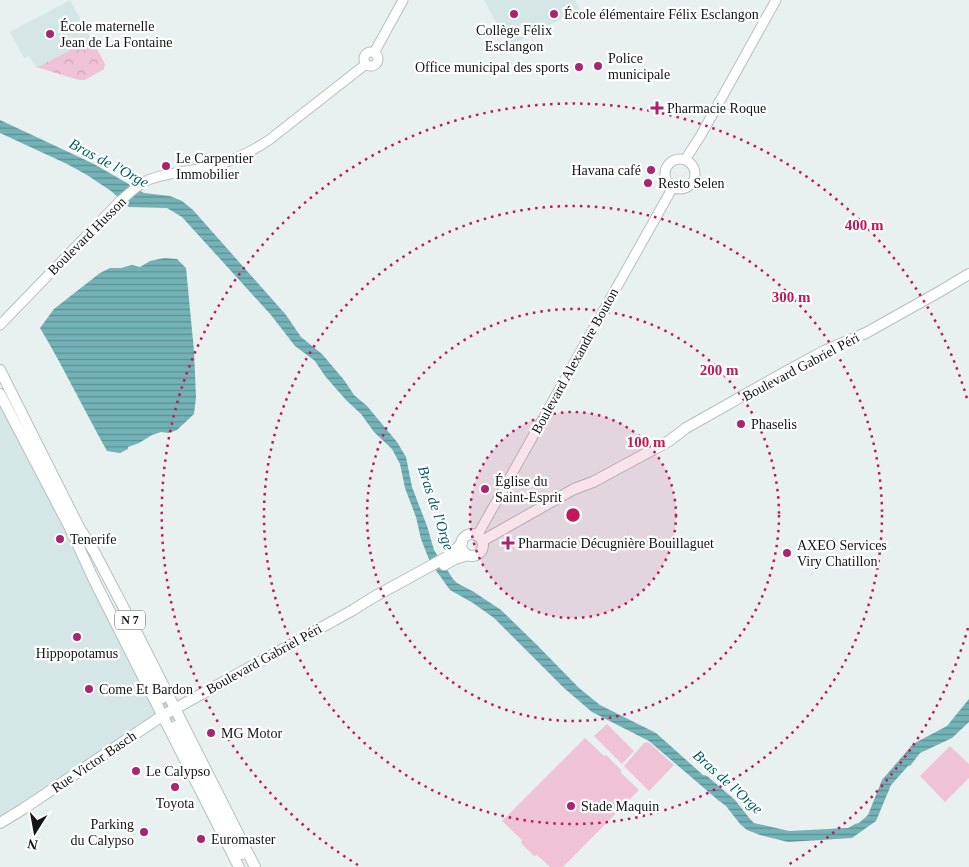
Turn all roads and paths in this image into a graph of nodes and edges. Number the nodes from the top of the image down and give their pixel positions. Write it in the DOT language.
graph roads {
  1 [pos="403,0"];
  2 [pos="776,0"];
  3 [pos="685,160"];
  4 [pos="673,187"];
  5 [pos="969,274"];
  6 [pos="0,325"];
  7 [pos="0,370"];
  8 [pos="0,394"];
  9 [pos="70,528"];
  10 [pos="82,532"];
  11 [pos="480,538"];
  12 [pos="462,543"];
  13 [pos="468,555"];
  14 [pos="443,562"];
  15 [pos="103,582"];
  16 [pos="162,698"];
  17 [pos="176,708"];
  18 [pos="162,716"];
  19 [pos="176,726"];
  20 [pos="0,823"];
  21 [pos="230,832"];
  22 [pos="239,867"];
  23 [pos="244,867"];
  24 [pos="250,867"];
  25 [pos="255,867"];
  1 -- 6 [label="street, Boulevard Husson"];
  2 -- 3 [label="street"];
  3 -- 4 [label="street"];
  3 -- 4 [label="street"];
  4 -- 11 [label="street, Boulevard Alexandre Bouton"];
  5 -- 11 [label="main road, Boulevard Gabriel Péri"];
  7 -- 10 [label="main road, N 7"];
  8 -- 9 [label="main road, N 7"];
  9 -- 15 [label="main road, N 7"];
  9 -- 18 [label="main road, N 7"];
  10 -- 15 [label="main road, N 7"];
  10 -- 17 [label="main road, N 7"];
  11 -- 12 [label="main road"];
  11 -- 13 [label="main road"];
  12 -- 13 [label="main road"];
  12 -- 14 [label="main road, Boulevard Gabriel Péri"];
  13 -- 14 [label="main road, Boulevard Gabriel Péri"];
  14 -- 17 [label="main road, Boulevard Gabriel Péri"];
  15 -- 16 [label="main road, N 7"];
  17 -- 18 [label="main road, Boulevard Gabriel Péri"];
  17 -- 25 [label="main road, N 7"];
  18 -- 20 [label="main road, Rue Victor Basch"];
  18 -- 22 [label="main road, N 7"];
  19 -- 21 [label="main road"];
  21 -- 23 [label="main road"];
  21 -- 24 [label="main road"];
}
